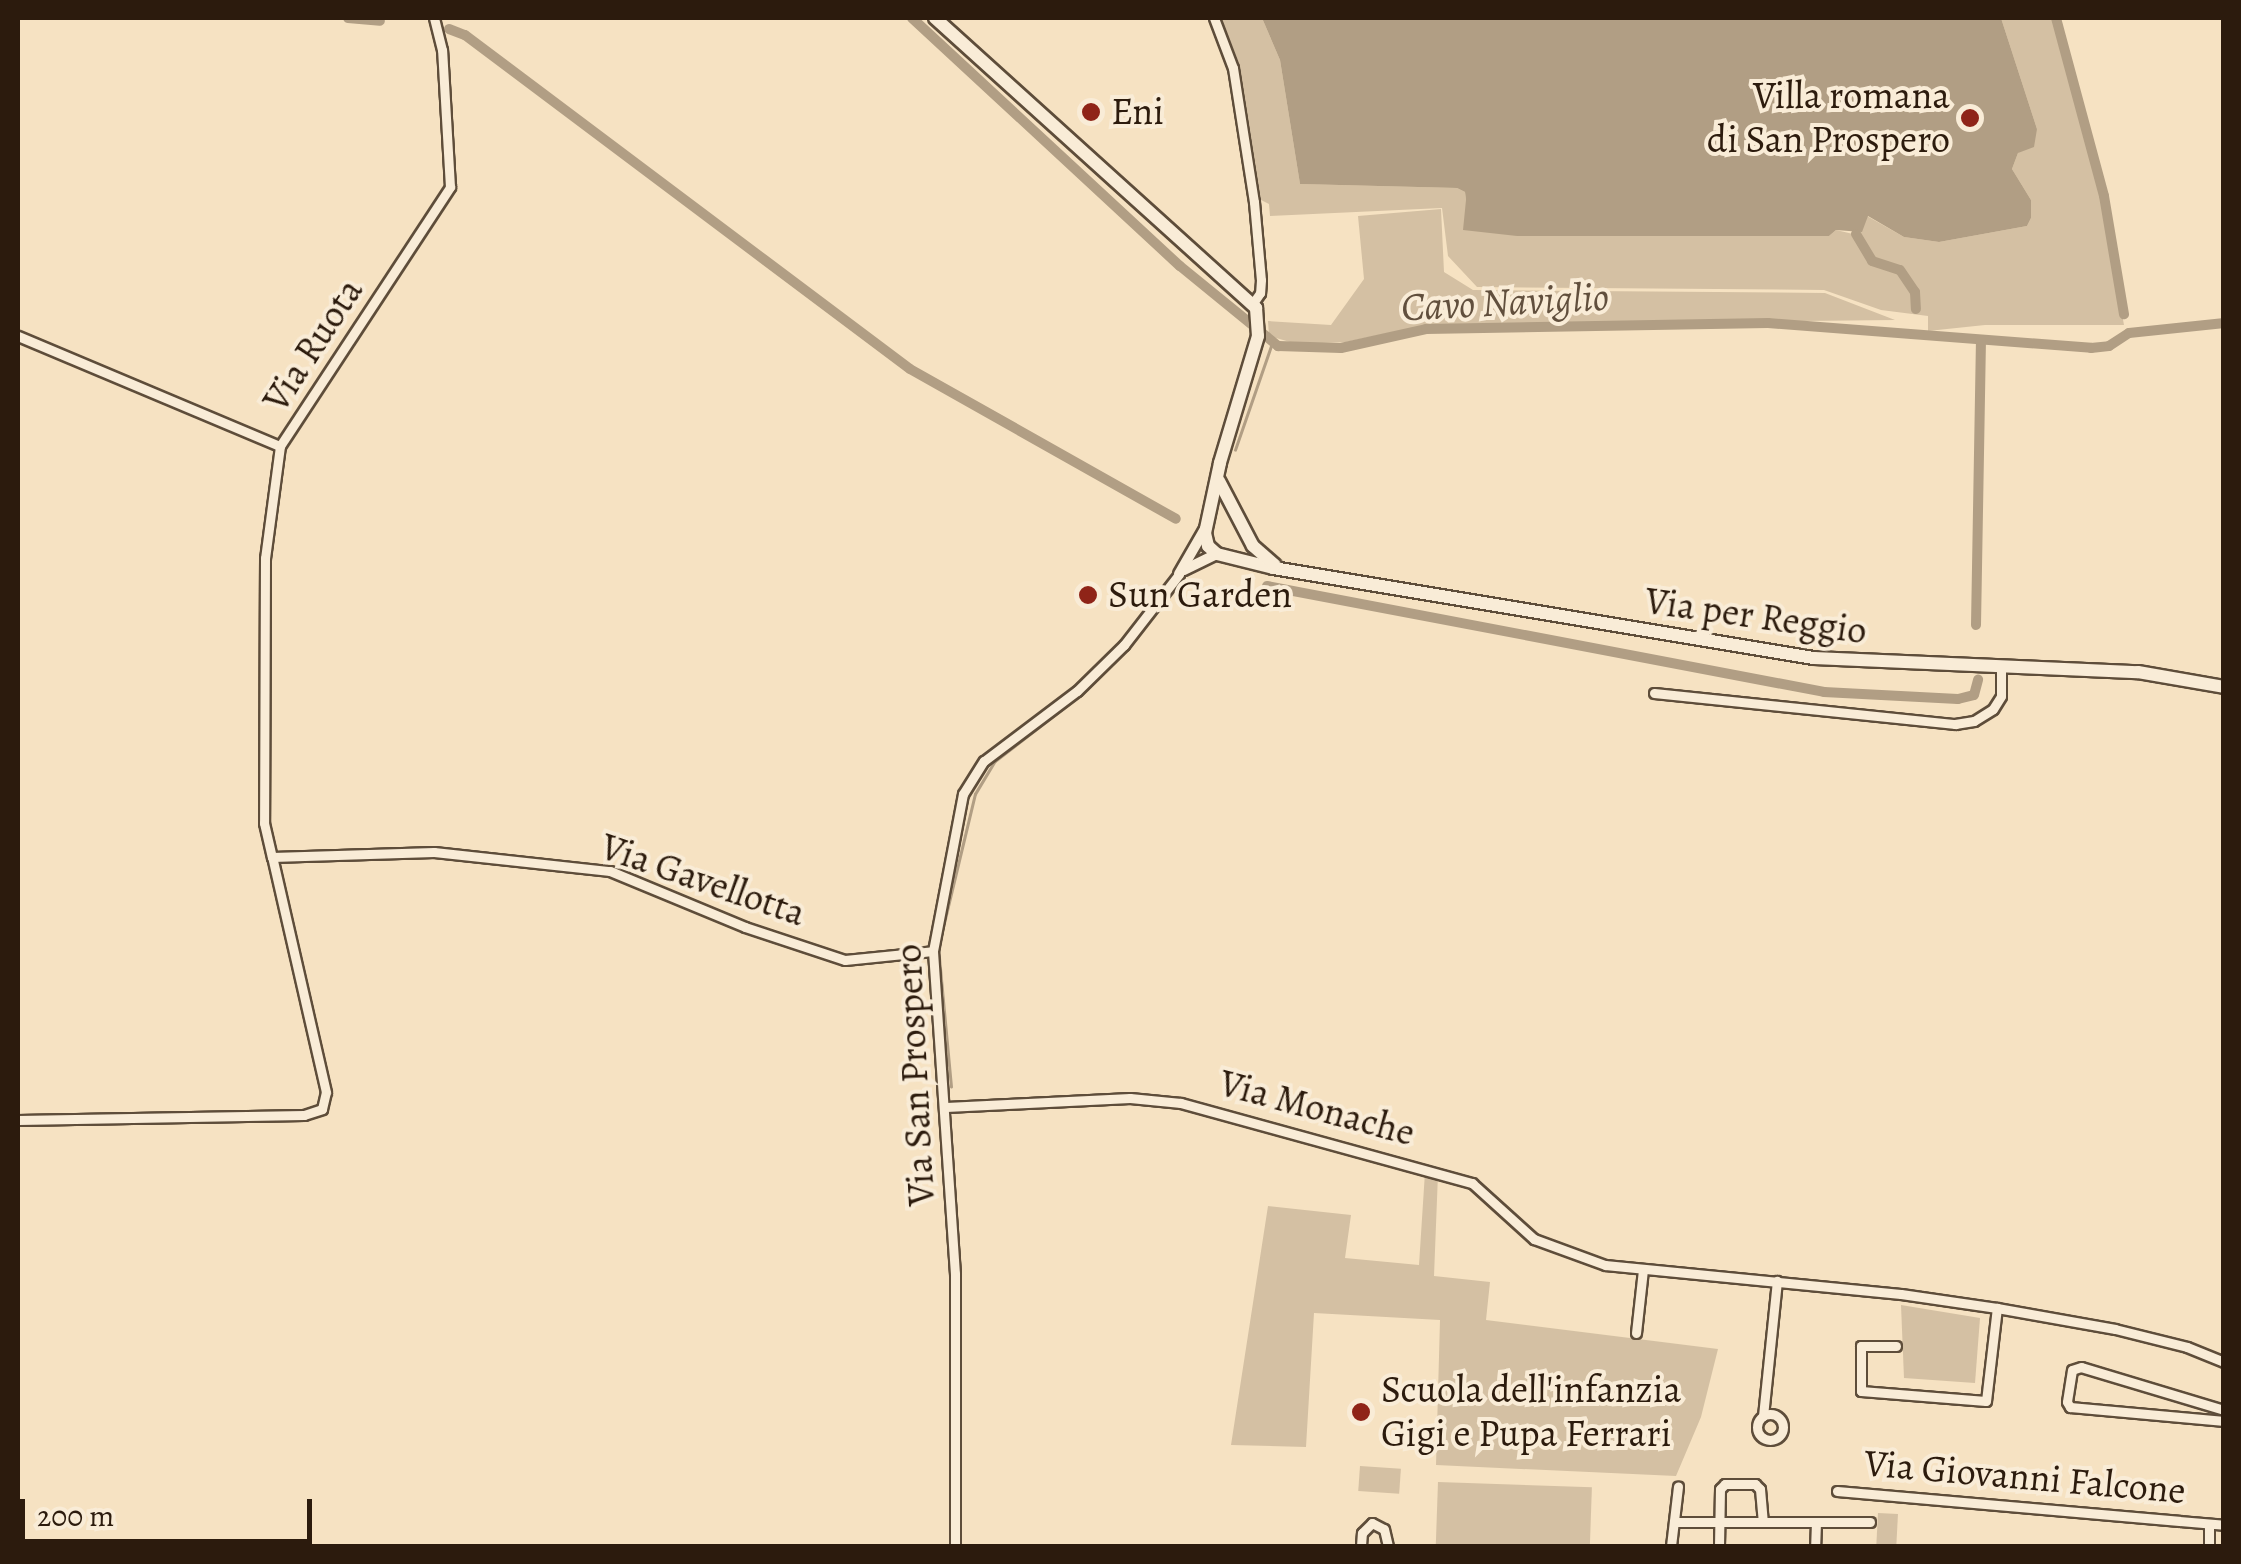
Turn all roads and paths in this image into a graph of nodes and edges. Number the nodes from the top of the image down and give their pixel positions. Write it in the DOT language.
graph roads {
  1 [pos="434,18"];
  2 [pos="935,18"];
  3 [pos="1214,18"];
  4 [pos="1253,303"];
  5 [pos="18,336"];
  6 [pos="280,446"];
  7 [pos="1218,479"];
  8 [pos="1237,516"];
  9 [pos="1208,524"];
  10 [pos="1248,536"];
  11 [pos="1222,555"];
  12 [pos="1284,570"];
  13 [pos="1179,574"];
  14 [pos="2002,668"];
  15 [pos="2224,687"];
  16 [pos="1654,693"];
  17 [pos="272,857"];
  18 [pos="933,951"];
  19 [pos="946,1107"];
  20 [pos="18,1120"];
  21 [pos="1644,1270"];
  22 [pos="1777,1282"];
  23 [pos="1996,1308"];
  24 [pos="1636,1332"];
  25 [pos="1896,1346"];
  26 [pos="2224,1362"];
  27 [pos="2224,1410"];
  28 [pos="1763,1416"];
  29 [pos="2224,1421"];
  30 [pos="1678,1486"];
  31 [pos="1837,1491"];
  32 [pos="1674,1522"];
  33 [pos="1719,1522"];
  34 [pos="1763,1522"];
  35 [pos="1816,1522"];
  36 [pos="1870,1522"];
  37 [pos="2209,1524"];
  38 [pos="2224,1524"];
  39 [pos="956,1546"];
  40 [pos="1361,1546"];
  41 [pos="1388,1546"];
  42 [pos="1671,1546"];
  43 [pos="1719,1546"];
  44 [pos="1815,1546"];
  45 [pos="2209,1546"];
  1 -- 6 [label="street, Via Ruota"];
  2 -- 4 [label="main road"];
  3 -- 4 [label="street"];
  4 -- 7 [label="main road"];
  5 -- 6 [label="street, Via Ruota"];
  6 -- 17 [label="street"];
  7 -- 8 [label="main road"];
  7 -- 9 [label="main road"];
  8 -- 9 [label="main road"];
  8 -- 10 [label="main road"];
  9 -- 11 [label="main road"];
  9 -- 13 [label="street, Via San Prospero"];
  10 -- 11 [label="main road"];
  10 -- 12 [label="main road"];
  11 -- 12 [label="main road, Via per Reggio"];
  11 -- 13 [label="street, Via San Prospero"];
  12 -- 14 [label="main road, Via per Reggio"];
  13 -- 18 [label="street, Via San Prospero"];
  14 -- 15 [label="main road, Via per Reggio"];
  14 -- 16 [label="street"];
  17 -- 18 [label="street, Via Gavellotta"];
  17 -- 20 [label="street"];
  18 -- 19 [label="street, Via San Prospero"];
  19 -- 21 [label="street, Via Monache"];
  19 -- 39 [label="street, Via San Prospero"];
  21 -- 22 [label="street, Via Monache"];
  21 -- 24 [label="street"];
  22 -- 23 [label="street, Via Monache"];
  22 -- 28 [label="street"];
  23 -- 25 [label="street"];
  23 -- 26 [label="street, Via Monache"];
  27 -- 29 [label="street"];
  30 -- 32 [label="street"];
  31 -- 37 [label="street, Via Giovanni Falcone"];
  32 -- 33 [label="street"];
  32 -- 42 [label="street"];
  33 -- 34 [label="street"];
  33 -- 34 [label="street"];
  33 -- 43 [label="street"];
  34 -- 35 [label="street"];
  35 -- 36 [label="street"];
  35 -- 44 [label="street"];
  37 -- 38 [label="street, Via Giovanni Falcone"];
  37 -- 45 [label="street, Via Giovanni Falcone"];
  40 -- 41 [label="street"];
}
